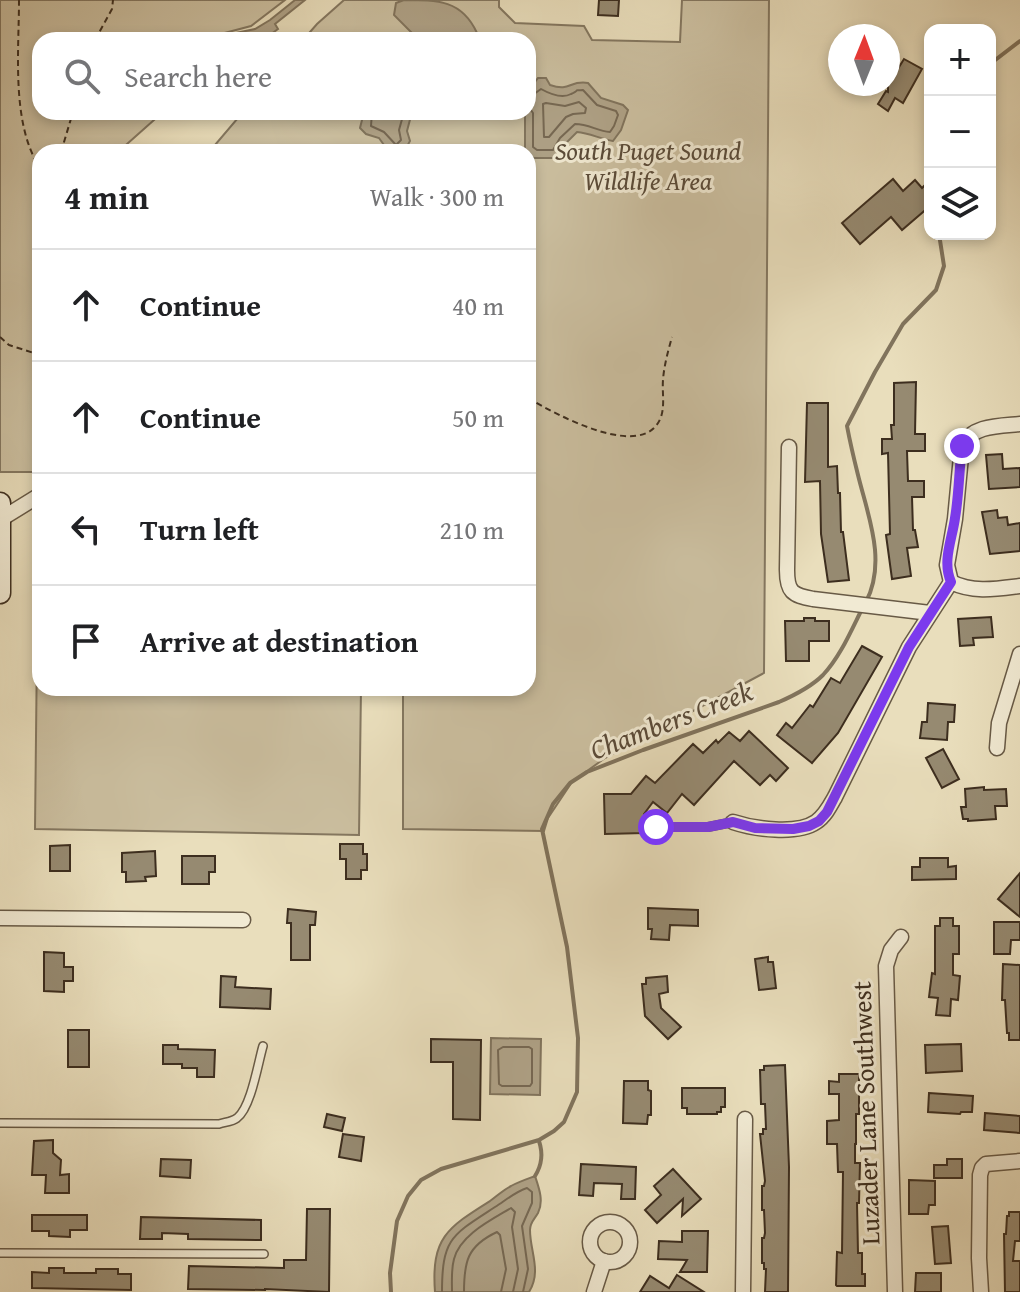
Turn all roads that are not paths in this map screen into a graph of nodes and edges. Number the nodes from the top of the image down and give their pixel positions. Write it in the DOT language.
graph roads {
  1 [pos="1020,424"];
  2 [pos="789,447"];
  3 [pos="32,498"];
  4 [pos="1,511"];
  5 [pos="951,582"];
  6 [pos="1020,586"];
  7 [pos="0,593"];
  8 [pos="930,613"];
  9 [pos="1020,654"];
  10 [pos="997,748"];
  11 [pos="733,822"];
  12 [pos="656,827"];
  13 [pos="0,918"];
  14 [pos="243,920"];
  15 [pos="901,937"];
  16 [pos="263,1046"];
  17 [pos="745,1119"];
  18 [pos="0,1123"];
  19 [pos="1020,1161"];
  20 [pos="0,1253"];
  21 [pos="264,1254"];
  22 [pos="604,1261"];
  23 [pos="594,1292"];
  24 [pos="743,1292"];
  25 [pos="895,1292"];
  26 [pos="981,1292"];
  1 -- 5 [label="street"];
  2 -- 8 [label="street"];
  3 -- 4 [label="street"];
  4 -- 7 [label="street"];
  5 -- 6 [label="street"];
  5 -- 8 [label="street"];
  8 -- 11 [label="street"];
  9 -- 10 [label="street"];
  11 -- 12 [label="lane"];
  13 -- 14 [label="street"];
  15 -- 25 [label="street, Luzader Lane Southwest"];
  16 -- 18 [label="lane"];
  17 -- 24 [label="street"];
  19 -- 26 [label="street"];
  20 -- 21 [label="lane"];
  22 -- 23 [label="street"];
}
